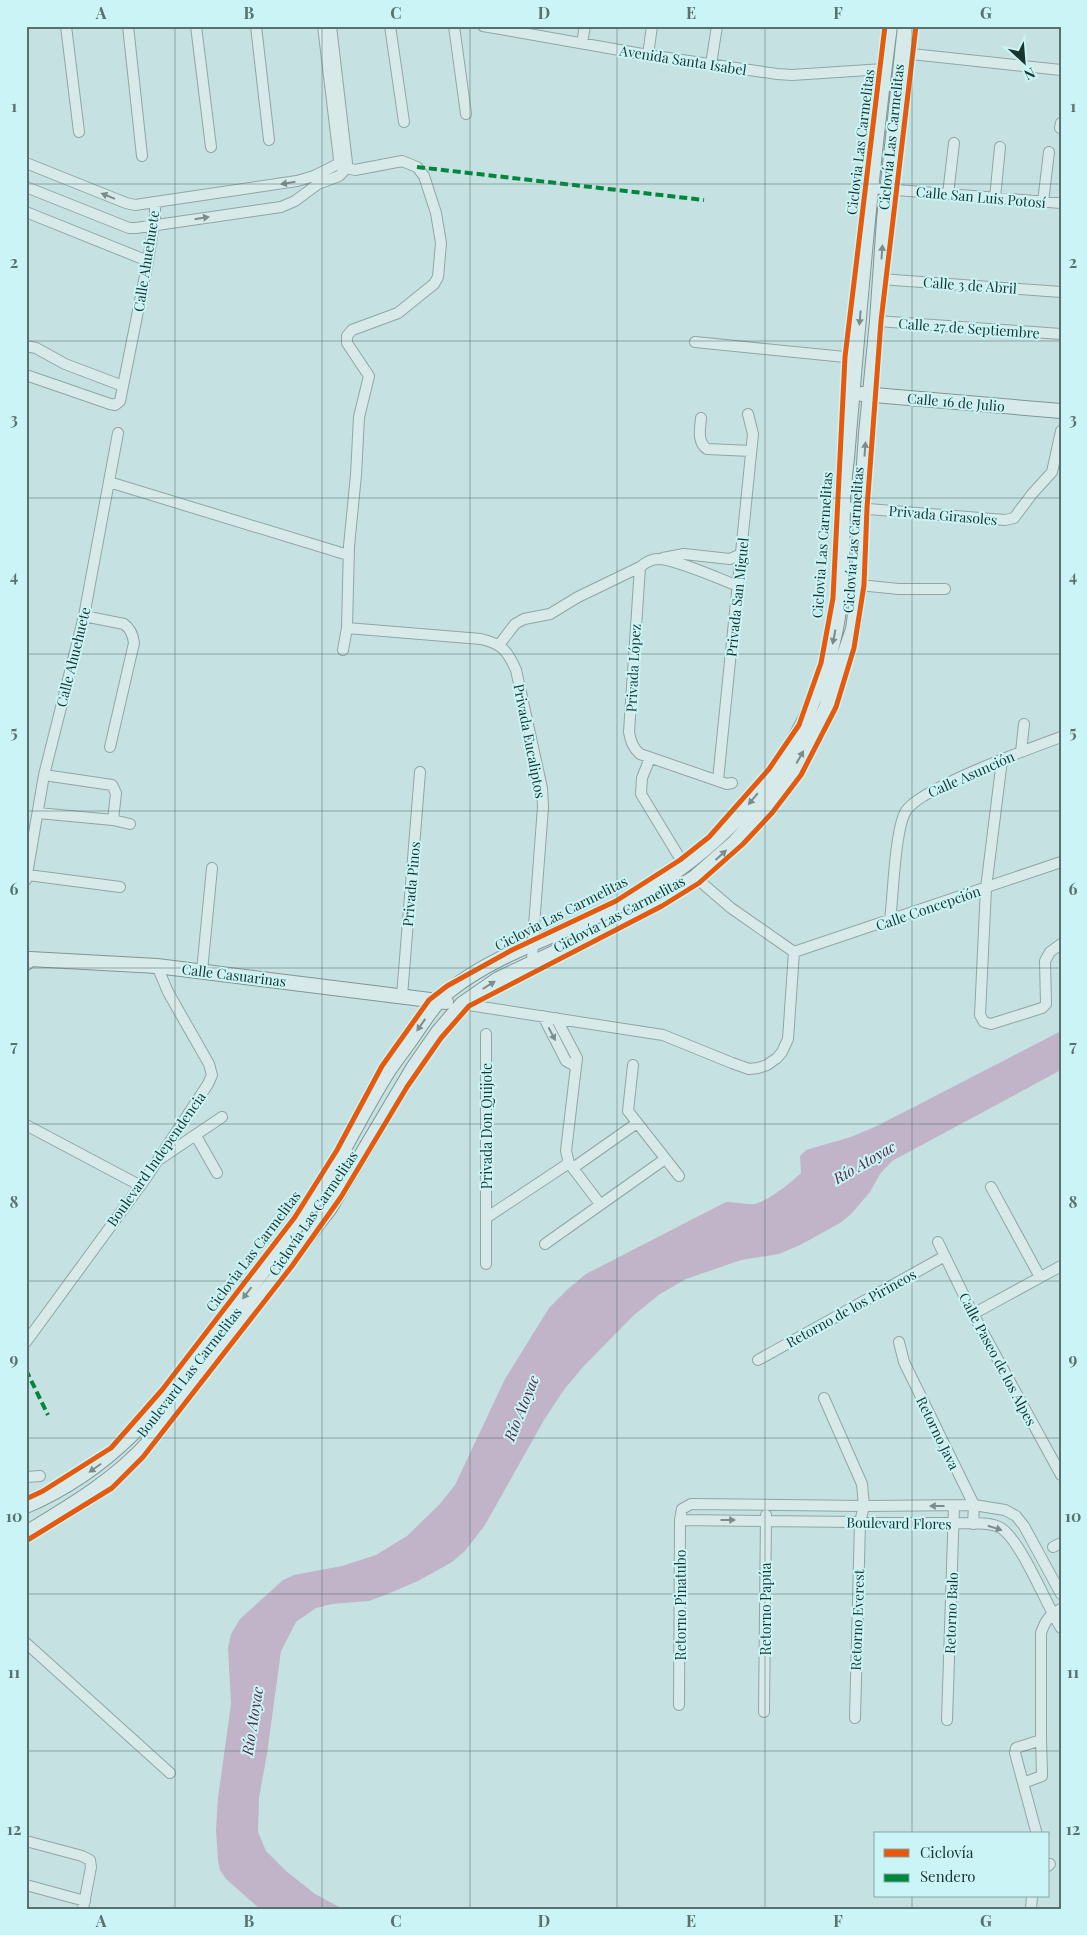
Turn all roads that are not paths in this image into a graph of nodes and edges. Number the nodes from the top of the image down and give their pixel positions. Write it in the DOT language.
graph roads {
  1 [pos="66,26"];
  2 [pos="128,26"];
  3 [pos="196,26"];
  4 [pos="256,26"];
  5 [pos="323,26"];
  6 [pos="331,26"];
  7 [pos="390,26"];
  8 [pos="454,26"];
  9 [pos="483,26"];
  10 [pos="585,26"];
  11 [pos="652,26"];
  12 [pos="716,26"];
  13 [pos="890,26"];
  14 [pos="906,26"];
  15 [pos="518,29"];
  16 [pos="582,43"];
  17 [pos="902,53"];
  18 [pos="648,55"];
  19 [pos="711,64"];
  20 [pos="884,68"];
  21 [pos="1061,70"];
  22 [pos="466,114"];
  23 [pos="404,122"];
  24 [pos="1061,123"];
  25 [pos="1060,128"];
  26 [pos="79,132"];
  27 [pos="269,140"];
  28 [pos="954,143"];
  29 [pos="211,147"];
  30 [pos="1000,147"];
  31 [pos="1050,152"];
  32 [pos="142,156"];
  33 [pos="26,163"];
  34 [pos="342,166"];
  35 [pos="316,180"];
  36 [pos="26,187"];
  37 [pos="872,188"];
  38 [pos="888,190"];
  39 [pos="948,194"];
  40 [pos="995,198"];
  41 [pos="155,202"];
  42 [pos="1043,202"];
  43 [pos="1061,203"];
  44 [pos="26,212"];
  45 [pos="154,226"];
  46 [pos="148,261"];
  47 [pos="880,279"];
  48 [pos="1061,292"];
  49 [pos="877,321"];
  50 [pos="1061,334"];
  51 [pos="858,340"];
  52 [pos="695,342"];
  53 [pos="26,346"];
  54 [pos="26,376"];
  55 [pos="124,386"];
  56 [pos="852,393"];
  57 [pos="870,395"];
  58 [pos="1061,411"];
  59 [pos="748,414"];
  60 [pos="701,418"];
  61 [pos="1061,431"];
  62 [pos="118,433"];
  63 [pos="751,451"];
  64 [pos="109,482"];
  65 [pos="843,507"];
  66 [pos="861,508"];
  67 [pos="741,554"];
  68 [pos="348,555"];
  69 [pos="659,559"];
  70 [pos="640,567"];
  71 [pos="859,585"];
  72 [pos="738,586"];
  73 [pos="945,589"];
  74 [pos="84,616"];
  75 [pos="347,628"];
  76 [pos="498,645"];
  77 [pos="343,650"];
  78 [pos="1024,724"];
  79 [pos="1061,737"];
  80 [pos="110,747"];
  81 [pos="1021,752"];
  82 [pos="650,758"];
  83 [pos="1002,760"];
  84 [pos="420,772"];
  85 [pos="44,775"];
  86 [pos="718,780"];
  87 [pos="732,783"];
  88 [pos="38,813"];
  89 [pos="113,820"];
  90 [pos="130,824"];
  91 [pos="31,834"];
  92 [pos="1061,862"];
  93 [pos="684,865"];
  94 [pos="212,868"];
  95 [pos="27,877"];
  96 [pos="695,877"];
  97 [pos="120,887"];
  98 [pos="986,888"];
  99 [pos="890,921"];
  100 [pos="532,944"];
  101 [pos="1061,944"];
  102 [pos="794,952"];
  103 [pos="27,958"];
  104 [pos="532,963"];
  105 [pos="157,966"];
  106 [pos="202,971"];
  107 [pos="402,996"];
  108 [pos="438,1001"];
  109 [pos="462,1004"];
  110 [pos="542,1016"];
  111 [pos="556,1018"];
  112 [pos="486,1034"];
  113 [pos="633,1064"];
  114 [pos="575,1066"];
  115 [pos="222,1117"];
  116 [pos="637,1123"];
  117 [pos="26,1125"];
  118 [pos="196,1136"];
  119 [pos="665,1159"];
  120 [pos="156,1162"];
  121 [pos="571,1165"];
  122 [pos="217,1173"];
  123 [pos="679,1176"];
  124 [pos="139,1185"];
  125 [pos="991,1187"];
  126 [pos="600,1204"];
  127 [pos="486,1218"];
  128 [pos="938,1242"];
  129 [pos="545,1244"];
  130 [pos="945,1256"];
  131 [pos="486,1264"];
  132 [pos="1061,1266"];
  133 [pos="1040,1277"];
  134 [pos="973,1314"];
  135 [pos="26,1342"];
  136 [pos="899,1342"];
  137 [pos="758,1360"];
  138 [pos="824,1398"];
  139 [pos="1061,1475"];
  140 [pos="40,1476"];
  141 [pos="26,1477"];
  142 [pos="63,1488"];
  143 [pos="974,1505"];
  144 [pos="26,1506"];
  145 [pos="685,1506"];
  146 [pos="766,1506"];
  147 [pos="864,1506"];
  148 [pos="954,1506"];
  149 [pos="63,1511"];
  150 [pos="680,1520"];
  151 [pos="766,1521"];
  152 [pos="860,1522"];
  153 [pos="953,1523"];
  154 [pos="973,1524"];
  155 [pos="26,1533"];
  156 [pos="1031,1541"];
  157 [pos="1018,1548"];
  158 [pos="1061,1594"];
  159 [pos="1056,1611"];
  160 [pos="1061,1628"];
  161 [pos="26,1643"];
  162 [pos="679,1705"];
  163 [pos="764,1712"];
  164 [pos="855,1718"];
  165 [pos="948,1720"];
  166 [pos="1041,1740"];
  167 [pos="170,1772"];
  168 [pos="1023,1783"];
  169 [pos="1036,1831"];
  170 [pos="26,1841"];
  171 [pos="26,1885"];
  172 [pos="84,1905"];
  1 -- 26 [label="street"];
  2 -- 32 [label="street"];
  3 -- 29 [label="street"];
  4 -- 27 [label="street"];
  5 -- 34 [label="street"];
  6 -- 34 [label="street"];
  7 -- 23 [label="street"];
  8 -- 22 [label="street"];
  9 -- 15 [label="street, Avenida Santa Isabel"];
  10 -- 16 [label="street"];
  11 -- 18 [label="street"];
  12 -- 19 [label="street"];
  13 -- 20 [label="main road"];
  14 -- 17 [label="main road"];
  15 -- 16 [label="street, Avenida Santa Isabel"];
  16 -- 18 [label="street, Avenida Santa Isabel"];
  17 -- 21 [label="street"];
  17 -- 38 [label="main road"];
  18 -- 19 [label="street, Avenida Santa Isabel"];
  19 -- 20 [label="street, Avenida Santa Isabel"];
  20 -- 37 [label="main road"];
  24 -- 25 [label="street"];
  28 -- 39 [label="street"];
  30 -- 40 [label="street"];
  31 -- 42 [label="street"];
  41 -- 33 [label="street, one-way"];
  34 -- 35 [label="street"];
  34 -- 68 [label="street"];
  35 -- 41 [label="street, one-way"];
  45 -- 35 [label="street, one-way"];
  36 -- 45 [label="street"];
  37 -- 38 [label="street, Calle San Luis Potosí"];
  37 -- 51 [label="main road, one-way"];
  38 -- 39 [label="street, Calle San Luis Potosí"];
  47 -- 38 [label="main road, one-way"];
  39 -- 40 [label="street, Calle San Luis Potosí"];
  40 -- 42 [label="street, Calle San Luis Potosí"];
  41 -- 45 [label="street, Calle Ahuehuete"];
  42 -- 43 [label="street, Calle San Luis Potosí"];
  44 -- 46 [label="street"];
  45 -- 46 [label="street, Calle Ahuehuete"];
  46 -- 55 [label="street, Calle Ahuehuete"];
  47 -- 48 [label="street, Calle 3 de Abril"];
  47 -- 49 [label="main road"];
  49 -- 50 [label="street, Calle 27 de Septiembre"];
  49 -- 57 [label="main road"];
  51 -- 52 [label="street"];
  51 -- 56 [label="main road"];
  53 -- 55 [label="street"];
  54 -- 55 [label="street, Calle Ahuehuete"];
  56 -- 57 [label="main road, Calle 16 de Julio"];
  56 -- 65 [label="main road"];
  57 -- 58 [label="main road, Calle 16 de Julio"];
  66 -- 57 [label="main road, one-way"];
  59 -- 63 [label="street, Privada San Miguel"];
  60 -- 63 [label="street"];
  61 -- 66 [label="street, Privada Girasoles"];
  62 -- 64 [label="street, Calle Ahuehuete"];
  63 -- 67 [label="street, Privada San Miguel"];
  64 -- 68 [label="street"];
  64 -- 74 [label="street, Calle Ahuehuete"];
  65 -- 66 [label="street, Privada Girasoles"];
  65 -- 93 [label="main road, one-way"];
  66 -- 71 [label="main road"];
  67 -- 69 [label="street"];
  67 -- 72 [label="street, Privada San Miguel"];
  68 -- 75 [label="street"];
  69 -- 70 [label="street"];
  69 -- 72 [label="street"];
  70 -- 76 [label="street"];
  70 -- 82 [label="street, Privada López"];
  71 -- 73 [label="street"];
  96 -- 71 [label="main road, one-way"];
  72 -- 86 [label="street, Privada San Miguel"];
  74 -- 80 [label="street"];
  74 -- 85 [label="street, Calle Ahuehuete"];
  75 -- 76 [label="street"];
  75 -- 77 [label="street"];
  76 -- 100 [label="street, Privada Eucaliptos"];
  78 -- 81 [label="street"];
  79 -- 81 [label="street, Calle Asunción"];
  81 -- 83 [label="street, Calle Asunción"];
  82 -- 86 [label="street"];
  82 -- 93 [label="street"];
  83 -- 98 [label="street"];
  83 -- 99 [label="street, Calle Asunción"];
  84 -- 107 [label="street, Privada Pinos"];
  85 -- 88 [label="street, Calle Ahuehuete"];
  85 -- 89 [label="street"];
  86 -- 87 [label="street"];
  88 -- 89 [label="street"];
  88 -- 91 [label="street, Calle Ahuehuete"];
  89 -- 90 [label="street"];
  91 -- 95 [label="street, Calle Ahuehuete"];
  92 -- 98 [label="street, Calle Concepción"];
  93 -- 100 [label="main road"];
  94 -- 106 [label="street"];
  95 -- 97 [label="street"];
  96 -- 102 [label="street"];
  96 -- 104 [label="main road"];
  98 -- 99 [label="street, Calle Concepción"];
  98 -- 101 [label="street"];
  99 -- 102 [label="street, Calle Concepción"];
  100 -- 104 [label="street, Privada Eucaliptos"];
  100 -- 108 [label="main road"];
  102 -- 111 [label="street, Calle Casuarinas"];
  103 -- 105 [label="main road, Calle Casuarinas"];
  109 -- 104 [label="main road, one-way"];
  105 -- 106 [label="main road, Calle Casuarinas"];
  105 -- 120 [label="street, Boulevard Independencia"];
  106 -- 107 [label="main road, Calle Casuarinas"];
  107 -- 108 [label="main road, Calle Casuarinas"];
  108 -- 109 [label="main road, Calle Casuarinas"];
  108 -- 142 [label="main road, one-way"];
  109 -- 110 [label="street, Calle Casuarinas"];
  109 -- 149 [label="main road, Boulevard Las Carmelitas"];
  110 -- 111 [label="street, Calle Casuarinas"];
  110 -- 114 [label="street, one-way"];
  111 -- 114 [label="street"];
  112 -- 127 [label="street, Privada Don Quijote"];
  113 -- 116 [label="street"];
  114 -- 121 [label="street"];
  115 -- 118 [label="street"];
  116 -- 119 [label="street"];
  116 -- 121 [label="street"];
  117 -- 124 [label="street"];
  118 -- 120 [label="street"];
  118 -- 122 [label="street"];
  119 -- 123 [label="street"];
  119 -- 126 [label="street"];
  120 -- 124 [label="street, Boulevard Independencia"];
  121 -- 126 [label="street"];
  121 -- 127 [label="street"];
  124 -- 135 [label="street, Boulevard Independencia"];
  125 -- 133 [label="street"];
  126 -- 129 [label="street"];
  127 -- 131 [label="street, Privada Don Quijote"];
  128 -- 130 [label="street, Calle Paseo de los Alpes"];
  130 -- 134 [label="street, Calle Paseo de los Alpes"];
  130 -- 137 [label="street, Retorno de los Pirineos"];
  132 -- 133 [label="street"];
  133 -- 134 [label="street"];
  134 -- 139 [label="street, Calle Paseo de los Alpes"];
  136 -- 143 [label="street, Retorno Java"];
  138 -- 147 [label="street"];
  140 -- 141 [label="street"];
  142 -- 144 [label="main road"];
  142 -- 149 [label="main road"];
  143 -- 148 [label="street, Boulevard Flores"];
  143 -- 154 [label="street, Retorno Java"];
  143 -- 156 [label="street, Boulevard Flores"];
  145 -- 146 [label="street, Boulevard Flores"];
  145 -- 150 [label="street, Retorno Pinatubo"];
  146 -- 147 [label="street, Boulevard Flores"];
  146 -- 151 [label="street, Retorno Papúa"];
  148 -- 147 [label="street, Boulevard Flores, one-way"];
  147 -- 152 [label="street, Retorno Everest"];
  148 -- 153 [label="street, Retorno Balo"];
  149 -- 155 [label="main road, Boulevard Las Carmelitas"];
  150 -- 151 [label="street, Boulevard Flores, one-way"];
  150 -- 162 [label="street, Retorno Pinatubo"];
  151 -- 152 [label="street, Boulevard Flores"];
  151 -- 163 [label="street, Retorno Papúa"];
  152 -- 153 [label="street, Boulevard Flores"];
  152 -- 164 [label="street, Retorno Everest"];
  153 -- 154 [label="street, Boulevard Flores"];
  153 -- 165 [label="street, Retorno Balo"];
  154 -- 157 [label="street, Boulevard Flores, one-way"];
  156 -- 157 [label="street"];
  156 -- 158 [label="street, Boulevard Flores"];
  157 -- 159 [label="street, Boulevard Flores"];
  159 -- 160 [label="street, Boulevard Flores"];
  159 -- 166 [label="street"];
  161 -- 167 [label="street"];
  166 -- 168 [label="street"];
  166 -- 168 [label="street"];
  168 -- 169 [label="street"];
  170 -- 172 [label="street"];
  171 -- 172 [label="street"];
}
